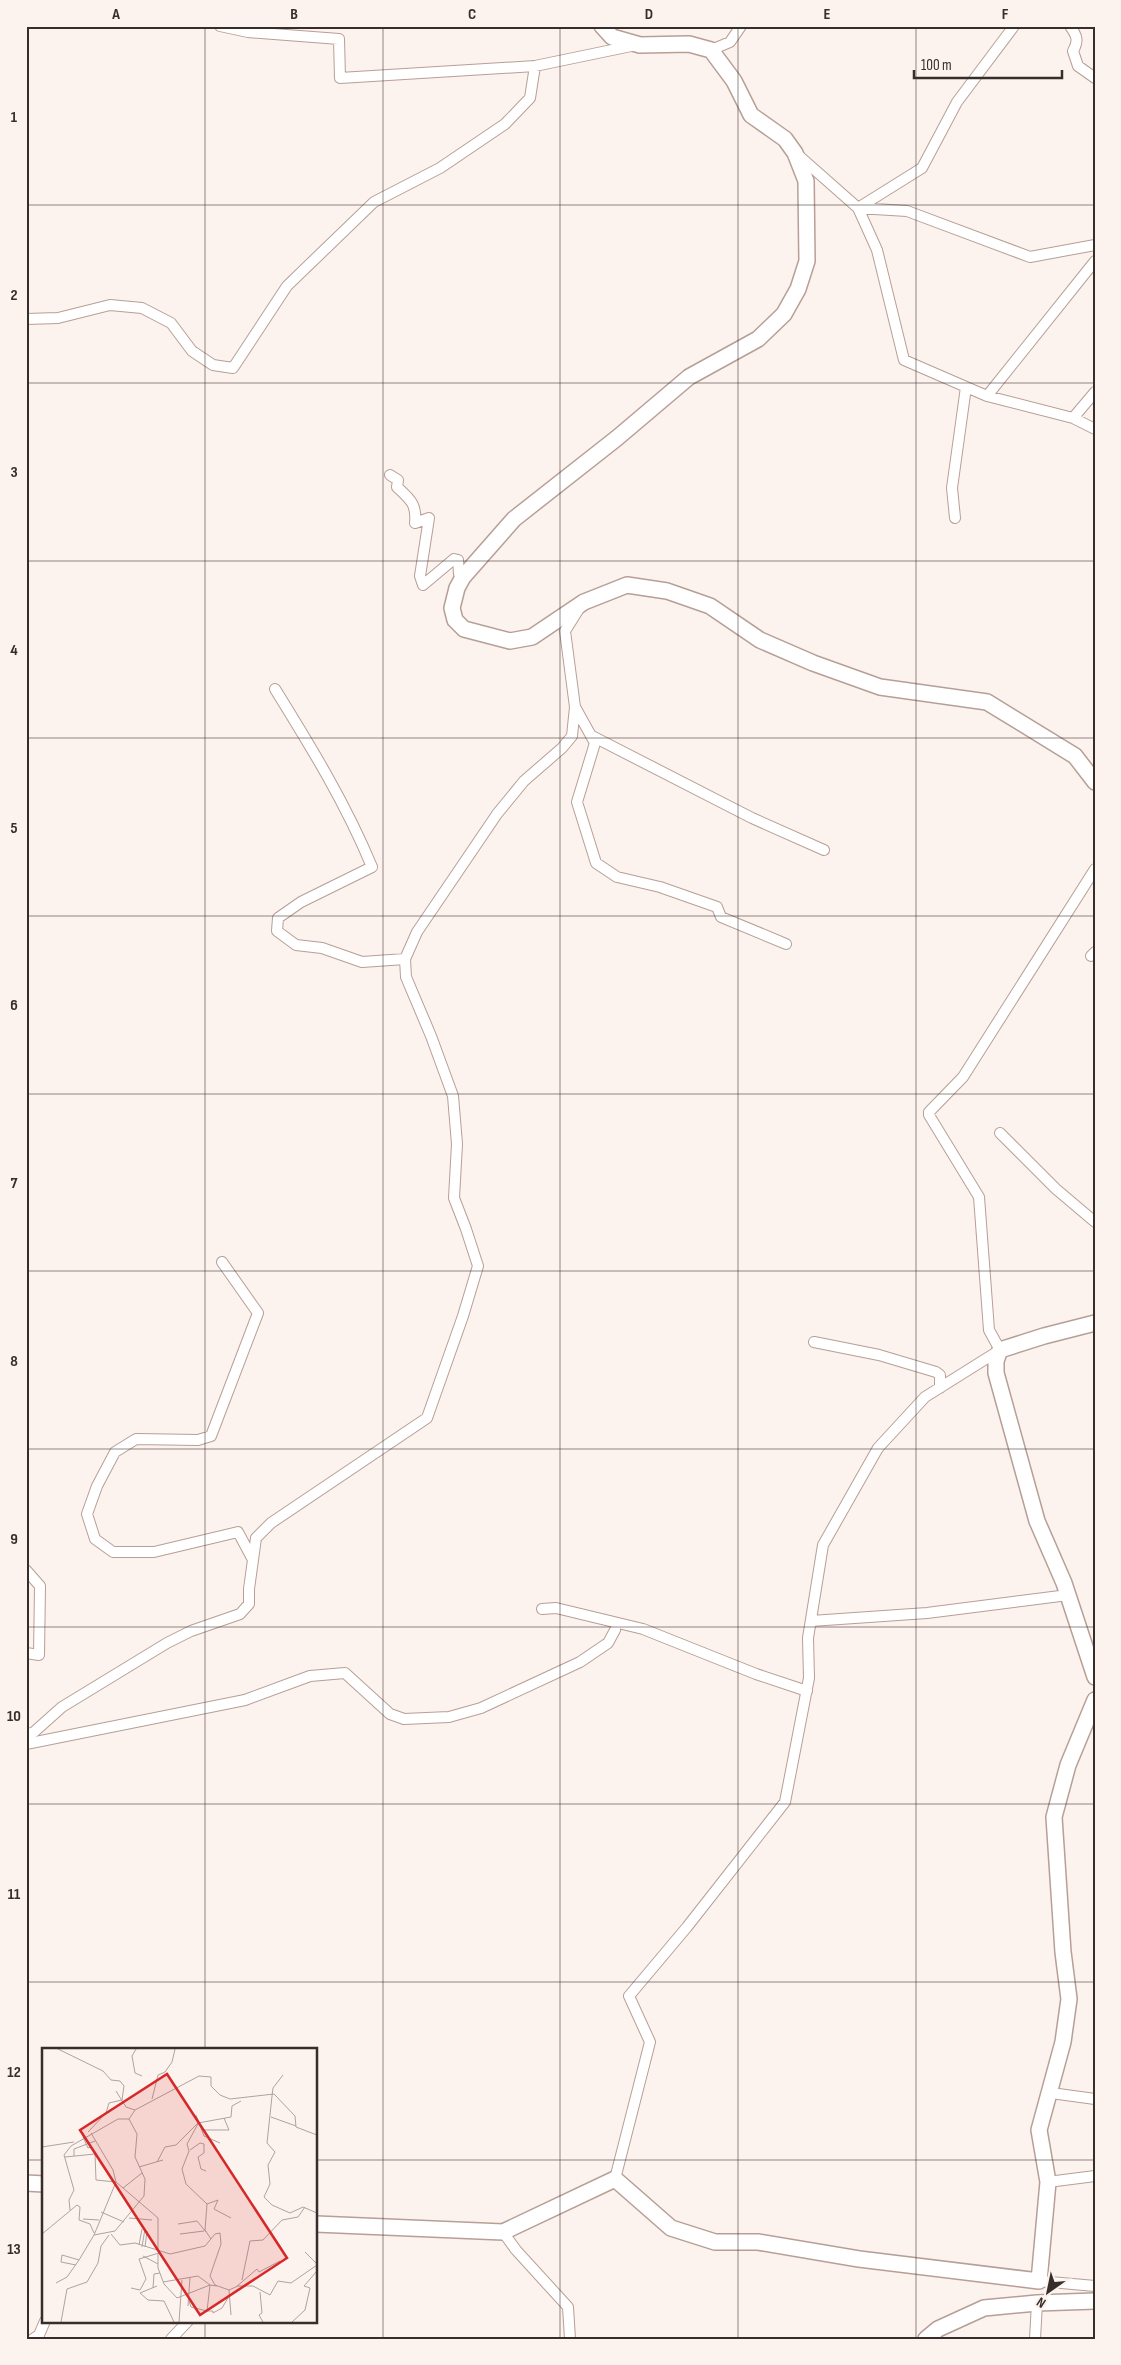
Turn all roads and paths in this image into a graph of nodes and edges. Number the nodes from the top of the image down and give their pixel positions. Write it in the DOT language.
graph roads {
  1 [pos="220,26"];
  2 [pos="602,26"];
  3 [pos="741,26"];
  4 [pos="1014,26"];
  5 [pos="1076,29"];
  6 [pos="640,45"];
  7 [pos="712,50"];
  8 [pos="535,66"];
  9 [pos="1095,78"];
  10 [pos="795,152"];
  11 [pos="858,208"];
  12 [pos="1095,245"];
  13 [pos="1095,261"];
  14 [pos="26,319"];
  15 [pos="966,387"];
  16 [pos="1095,392"];
  17 [pos="987,396"];
  18 [pos="1073,418"];
  19 [pos="1095,429"];
  20 [pos="390,475"];
  21 [pos="955,518"];
  22 [pos="463,577"];
  23 [pos="584,602"];
  24 [pos="275,689"];
  25 [pos="576,708"];
  26 [pos="592,736"];
  27 [pos="1095,782"];
  28 [pos="824,850"];
  29 [pos="1095,869"];
  30 [pos="786,944"];
  31 [pos="405,959"];
  32 [pos="1000,1133"];
  33 [pos="1095,1222"];
  34 [pos="222,1262"];
  35 [pos="1095,1323"];
  36 [pos="814,1342"];
  37 [pos="1000,1350"];
  38 [pos="940,1388"];
  39 [pos="253,1561"];
  40 [pos="26,1570"];
  41 [pos="1068,1596"];
  42 [pos="542,1609"];
  43 [pos="811,1621"];
  44 [pos="615,1630"];
  45 [pos="26,1653"];
  46 [pos="1095,1677"];
  47 [pos="807,1691"];
  48 [pos="1095,1700"];
  49 [pos="26,1735"];
  50 [pos="26,1744"];
  51 [pos="1051,2094"];
  52 [pos="1095,2099"];
  53 [pos="1095,2176"];
  54 [pos="615,2179"];
  55 [pos="1048,2182"];
  56 [pos="26,2183"];
  57 [pos="42,2184"];
  58 [pos="318,2224"];
  59 [pos="503,2232"];
  60 [pos="1039,2281"];
  61 [pos="1095,2286"];
  62 [pos="1095,2301"];
  63 [pos="1037,2303"];
  64 [pos="45,2322"];
  65 [pos="187,2322"];
  66 [pos="33,2339"];
  67 [pos="170,2339"];
  68 [pos="570,2339"];
  69 [pos="926,2339"];
  70 [pos="1035,2339"];
  1 -- 8 [label="street"];
  2 -- 6 [label="street"];
  3 -- 7 [label="street"];
  4 -- 11 [label="street"];
  5 -- 9 [label="street"];
  6 -- 7 [label="street"];
  6 -- 8 [label="street"];
  7 -- 10 [label="street"];
  8 -- 14 [label="street"];
  10 -- 11 [label="street"];
  10 -- 22 [label="street"];
  11 -- 12 [label="street"];
  11 -- 15 [label="street"];
  13 -- 17 [label="street"];
  15 -- 17 [label="street"];
  15 -- 21 [label="street"];
  16 -- 18 [label="street"];
  17 -- 18 [label="street"];
  18 -- 19 [label="street"];
  20 -- 22 [label="street"];
  22 -- 23 [label="street"];
  23 -- 25 [label="street"];
  23 -- 27 [label="street"];
  24 -- 31 [label="street"];
  25 -- 26 [label="street"];
  25 -- 31 [label="street"];
  26 -- 28 [label="street"];
  26 -- 30 [label="street"];
  29 -- 37 [label="street"];
  31 -- 39 [label="street"];
  32 -- 33 [label="street"];
  34 -- 39 [label="street"];
  35 -- 37 [label="street"];
  36 -- 38 [label="street"];
  37 -- 38 [label="street"];
  37 -- 41 [label="street"];
  38 -- 43 [label="street"];
  39 -- 49 [label="street"];
  40 -- 45 [label="street"];
  41 -- 43 [label="street"];
  41 -- 46 [label="street"];
  42 -- 47 [label="street"];
  43 -- 47 [label="street"];
  44 -- 50 [label="street"];
  47 -- 54 [label="street"];
  48 -- 51 [label="street"];
  51 -- 52 [label="street"];
  51 -- 55 [label="street"];
  53 -- 55 [label="street"];
  54 -- 59 [label="street"];
  54 -- 60 [label="street"];
  55 -- 60 [label="street"];
  56 -- 57 [label="street"];
  58 -- 59 [label="street"];
  59 -- 68 [label="street"];
  60 -- 61 [label="street"];
  62 -- 63 [label="street"];
  63 -- 69 [label="street"];
  63 -- 70 [label="street"];
  64 -- 66 [label="street"];
  65 -- 67 [label="street"];
}
